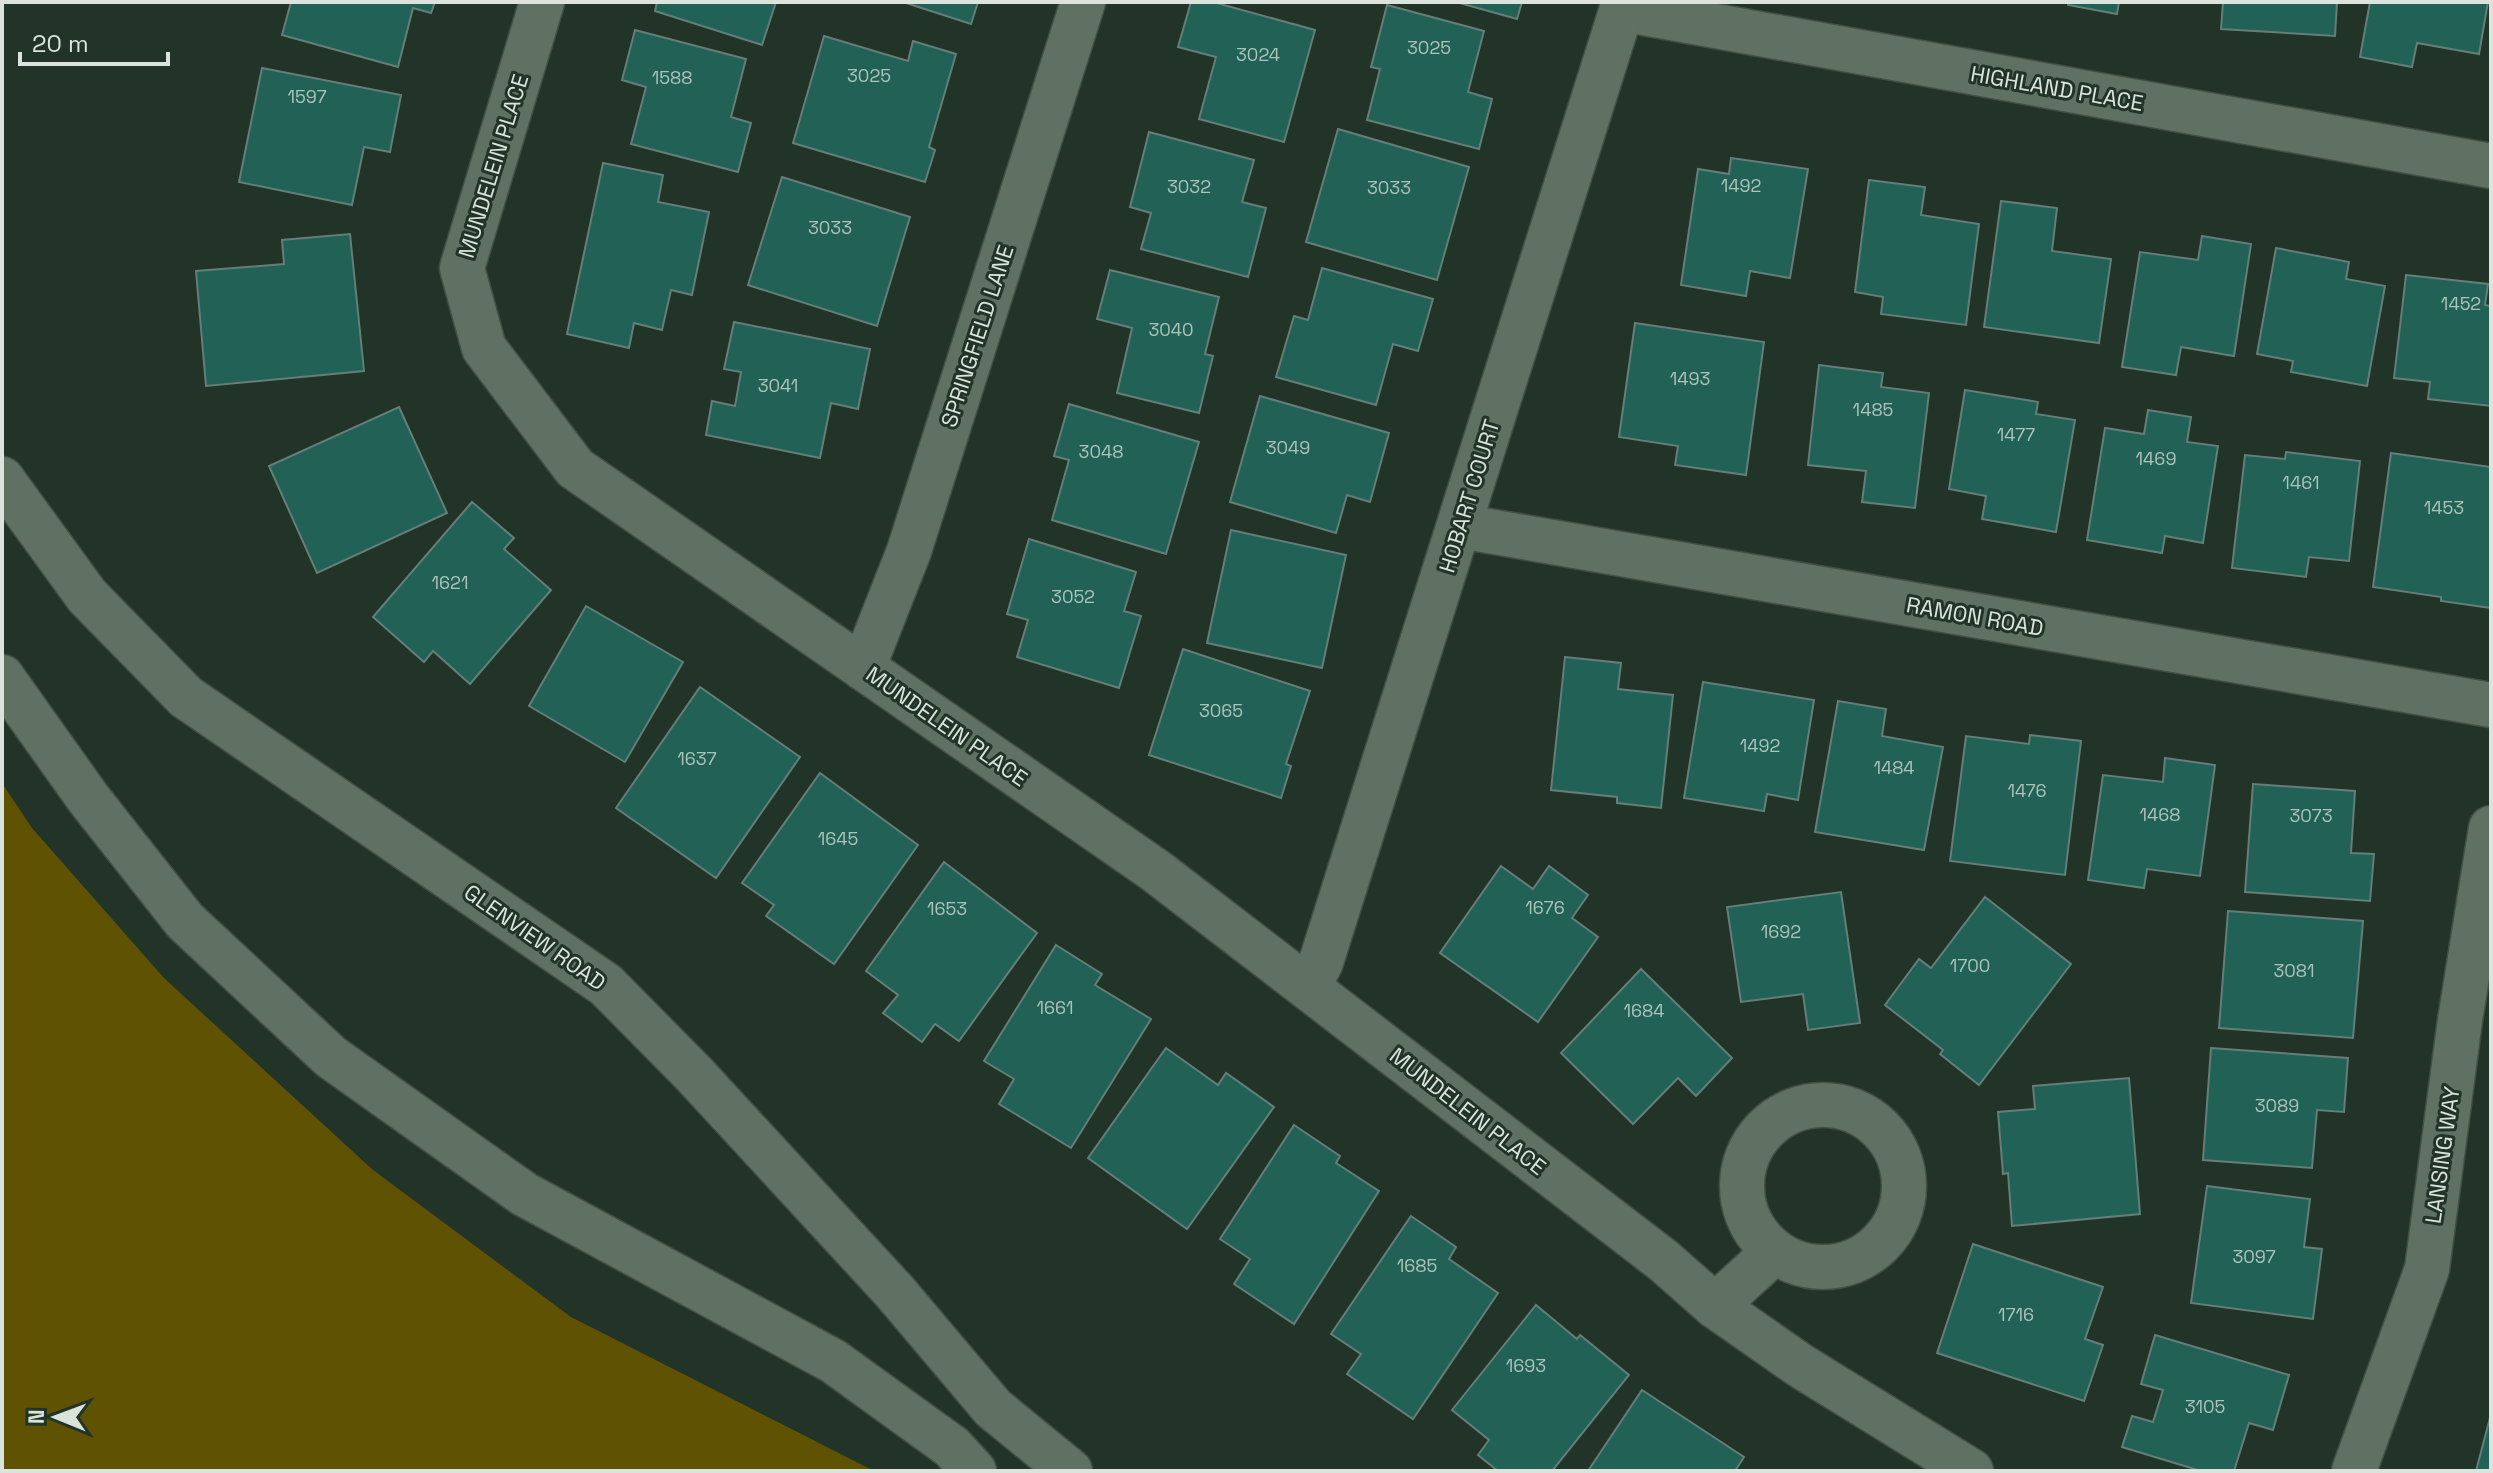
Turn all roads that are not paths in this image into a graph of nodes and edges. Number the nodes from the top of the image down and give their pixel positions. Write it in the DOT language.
graph roads {
  1 [pos="542,2"];
  2 [pos="1083,2"];
  3 [pos="1623,5"];
  4 [pos="2491,166"];
  5 [pos="2,479"];
  6 [pos="1460,526"];
  7 [pos="863,668"];
  8 [pos="2,677"];
  9 [pos="2491,705"];
  10 [pos="2491,828"];
  11 [pos="1308,987"];
  12 [pos="1774,1252"];
  13 [pos="1715,1306"];
  14 [pos="974,1471"];
  15 [pos="1070,1471"];
  16 [pos="1971,1471"];
  17 [pos="2354,1471"];
  1 -- 7 [label="street, MUNDELEIN PLACE"];
  2 -- 7 [label="street, SPRINGFIELD LANE"];
  3 -- 4 [label="street, HIGHLAND PLACE"];
  3 -- 6 [label="street, HOBART COURT"];
  5 -- 15 [label="street, GLENVIEW ROAD"];
  6 -- 9 [label="street, RAMON ROAD"];
  6 -- 11 [label="street, HOBART COURT"];
  7 -- 11 [label="street, MUNDELEIN PLACE"];
  8 -- 14 [label="street"];
  10 -- 17 [label="street, LANSING WAY"];
  11 -- 13 [label="street, MUNDELEIN PLACE"];
  12 -- 13 [label="street"];
  13 -- 16 [label="street, MUNDELEIN PLACE"];
}
